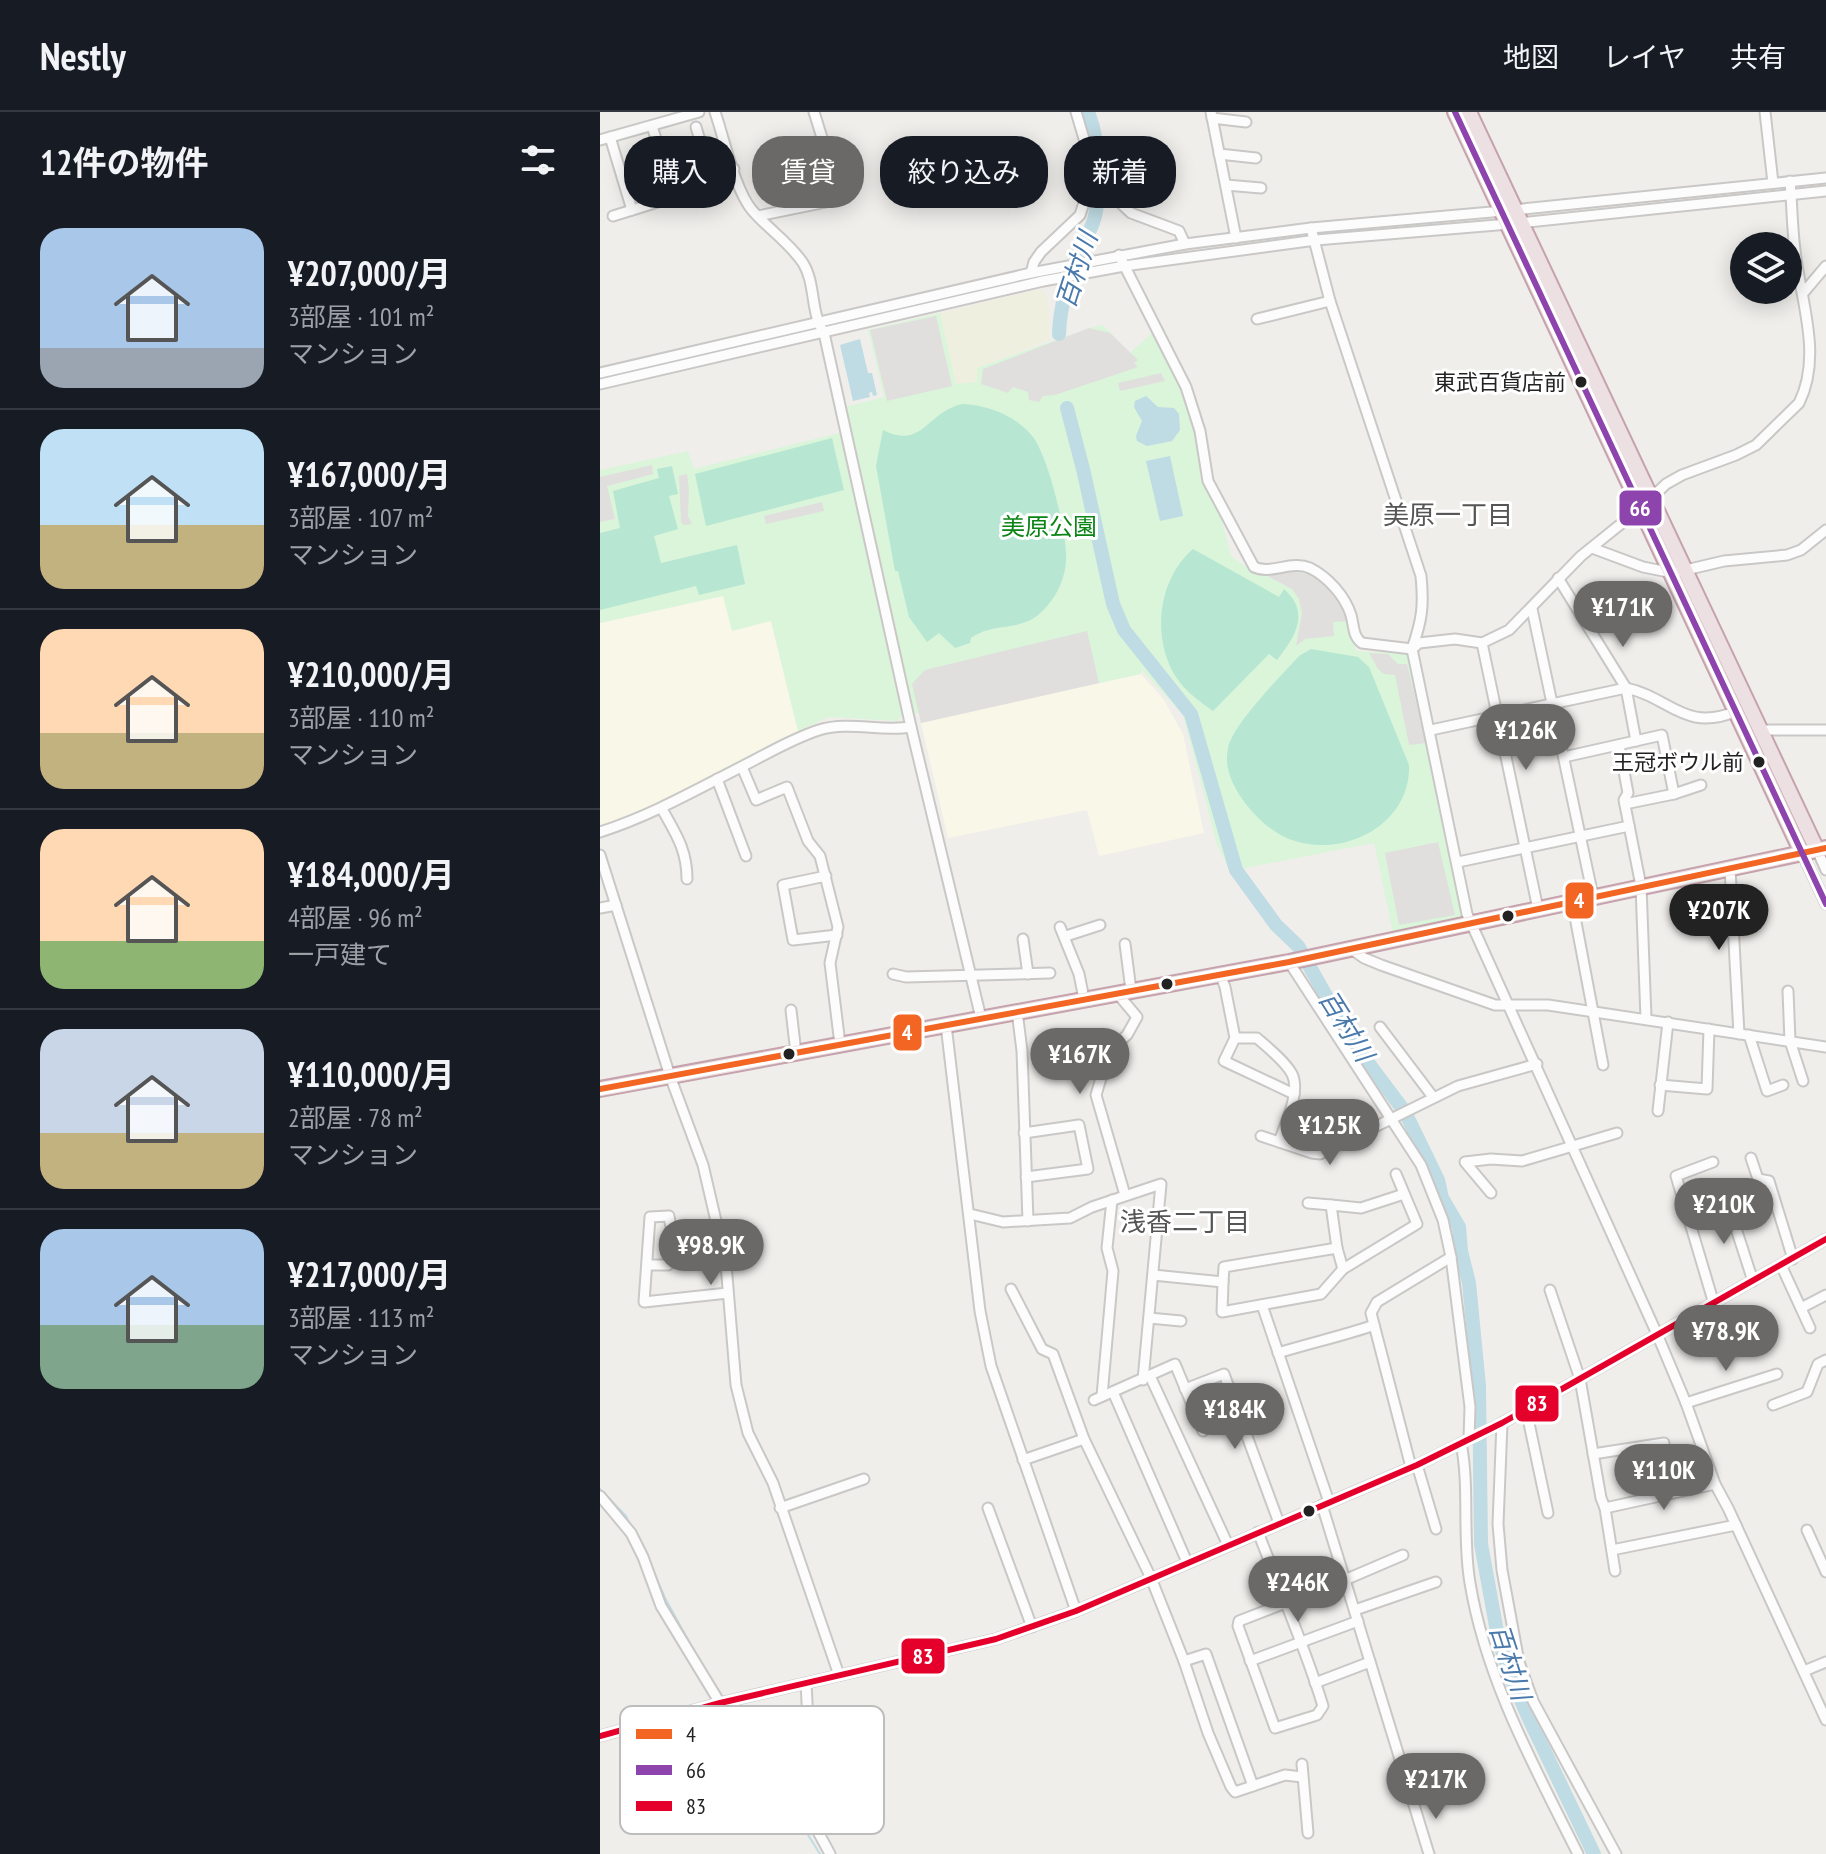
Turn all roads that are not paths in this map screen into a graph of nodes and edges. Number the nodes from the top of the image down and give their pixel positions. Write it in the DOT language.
graph roads {
  1 [pos="699,112"];
  2 [pos="715,112"];
  3 [pos="814,112"];
  4 [pos="1076,112"];
  5 [pos="1455,112"];
  6 [pos="1469,112"];
  7 [pos="1765,112"];
  8 [pos="1211,115"];
  9 [pos="1246,122"];
  10 [pos="652,126"];
  11 [pos="696,127"];
  12 [pos="699,136"];
  13 [pos="723,136"];
  14 [pos="605,139"];
  15 [pos="1219,154"];
  16 [pos="1256,158"];
  17 [pos="736,174"];
  18 [pos="1826,178"];
  19 [pos="1790,181"];
  20 [pos="1773,183"];
  21 [pos="1226,185"];
  22 [pos="1261,188"];
  23 [pos="1826,191"];
  24 [pos="1791,195"];
  25 [pos="1126,208"];
  26 [pos="632,210"];
  27 [pos="613,216"];
  28 [pos="758,216"];
  29 [pos="1513,217"];
  30 [pos="1311,228"];
  31 [pos="1236,238"];
  32 [pos="1316,240"];
  33 [pos="1185,244"];
  34 [pos="1119,255"];
  35 [pos="1124,266"];
  36 [pos="1826,266"];
  37 [pos="1031,273"];
  38 [pos="1804,292"];
  39 [pos="1330,301"];
  40 [pos="1257,319"];
  41 [pos="817,323"];
  42 [pos="824,333"];
  43 [pos="600,373"];
  44 [pos="600,384"];
  45 [pos="1648,502"];
  46 [pos="1826,530"];
  47 [pos="1592,548"];
  48 [pos="1679,571"];
  49 [pos="1558,578"];
  50 [pos="1532,609"];
  51 [pos="1482,643"];
  52 [pos="1412,649"];
  53 [pos="1626,688"];
  54 [pos="1553,703"];
  55 [pos="1737,711"];
  56 [pos="1497,715"];
  57 [pos="911,727"];
  58 [pos="1431,730"];
  59 [pos="1760,730"];
  60 [pos="1826,730"];
  61 [pos="1636,741"];
  62 [pos="1619,745"];
  63 [pos="1564,757"];
  64 [pos="742,767"];
  65 [pos="717,779"];
  66 [pos="1701,785"];
  67 [pos="1674,794"];
  68 [pos="1625,804"];
  69 [pos="662,809"];
  70 [pos="1629,826"];
  71 [pos="600,832"];
  72 [pos="1580,836"];
  73 [pos="1524,848"];
  74 [pos="1815,850"];
  75 [pos="600,855"];
  76 [pos="746,856"];
  77 [pos="1458,862"];
  78 [pos="1730,869"];
  79 [pos="1826,870"];
  80 [pos="826,876"];
  81 [pos="687,879"];
  82 [pos="1641,886"];
  83 [pos="1593,896"];
  84 [pos="1572,901"];
  85 [pos="1826,904"];
  86 [pos="616,905"];
  87 [pos="600,908"];
  88 [pos="1538,909"];
  89 [pos="1473,923"];
  90 [pos="1100,925"];
  91 [pos="837,935"];
  92 [pos="1023,939"];
  93 [pos="1125,944"];
  94 [pos="1351,949"];
  95 [pos="1293,961"];
  96 [pos="1050,973"];
  97 [pos="893,974"];
  98 [pos="1028,974"];
  99 [pos="1220,974"];
  100 [pos="971,976"];
  101 [pos="1788,991"];
  102 [pos="1124,992"];
  103 [pos="1084,999"];
  104 [pos="1510,1007"];
  105 [pos="791,1010"];
  106 [pos="1017,1011"];
  107 [pos="1592,1011"];
  108 [pos="981,1018"];
  109 [pos="1646,1018"];
  110 [pos="1668,1022"];
  111 [pos="946,1025"];
  112 [pos="1380,1027"];
  113 [pos="1709,1029"];
  114 [pos="1744,1035"];
  115 [pos="1235,1038"];
  116 [pos="1790,1041"];
  117 [pos="840,1044"];
  118 [pos="1826,1047"];
  119 [pos="796,1053"];
  120 [pos="1537,1064"];
  121 [pos="1603,1065"];
  122 [pos="670,1076"];
  123 [pos="1803,1081"];
  124 [pos="1660,1085"];
  125 [pos="1783,1085"];
  126 [pos="600,1089"];
  127 [pos="1294,1094"];
  128 [pos="1433,1097"];
  129 [pos="1658,1111"];
  130 [pos="1392,1118"];
  131 [pos="1024,1133"];
  132 [pos="1617,1133"];
  133 [pos="1261,1136"];
  134 [pos="1279,1142"];
  135 [pos="1574,1145"];
  136 [pos="1751,1158"];
  137 [pos="1713,1162"];
  138 [pos="1396,1174"];
  139 [pos="1026,1177"];
  140 [pos="1491,1193"];
  141 [pos="1404,1194"];
  142 [pos="1125,1195"];
  143 [pos="1112,1200"];
  144 [pos="1308,1203"];
  145 [pos="1331,1205"];
  146 [pos="970,1214"];
  147 [pos="1028,1221"];
  148 [pos="1689,1221"];
  149 [pos="1826,1239"];
  150 [pos="1337,1248"];
  151 [pos="1451,1257"];
  152 [pos="1793,1259"];
  153 [pos="647,1265"];
  154 [pos="1781,1265"];
  155 [pos="1343,1269"];
  156 [pos="1153,1275"];
  157 [pos="1753,1281"];
  158 [pos="1223,1282"];
  159 [pos="1011,1289"];
  160 [pos="1550,1290"];
  161 [pos="728,1293"];
  162 [pos="1826,1295"];
  163 [pos="1714,1304"];
  164 [pos="1262,1305"];
  165 [pos="1801,1308"];
  166 [pos="1149,1318"];
  167 [pos="1181,1321"];
  168 [pos="1374,1325"];
  169 [pos="1810,1328"];
  170 [pos="1657,1334"];
  171 [pos="1278,1353"];
  172 [pos="1826,1360"];
  173 [pos="1777,1374"];
  174 [pos="1146,1378"];
  175 [pos="1580,1379"];
  176 [pos="1185,1389"];
  177 [pos="1113,1392"];
  178 [pos="1686,1403"];
  179 [pos="1773,1405"];
  180 [pos="1526,1409"];
  181 [pos="1497,1426"];
  182 [pos="1203,1431"];
  183 [pos="1084,1439"];
  184 [pos="1468,1439"];
  185 [pos="1664,1443"];
  186 [pos="1593,1454"];
  187 [pos="1023,1460"];
  188 [pos="1414,1466"];
  189 [pos="864,1479"];
  190 [pos="1715,1484"];
  191 [pos="600,1496"];
  192 [pos="1325,1503"];
  193 [pos="780,1508"];
  194 [pos="988,1508"];
  195 [pos="1605,1508"];
  196 [pos="1548,1513"];
  197 [pos="1279,1523"];
  198 [pos="1736,1525"];
  199 [pos="1436,1529"];
  200 [pos="1807,1530"];
  201 [pos="1258,1532"];
  202 [pos="1228,1545"];
  203 [pos="1612,1550"];
  204 [pos="1403,1555"];
  205 [pos="1187,1562"];
  206 [pos="1615,1571"];
  207 [pos="1826,1572"];
  208 [pos="1151,1578"];
  209 [pos="1346,1579"];
  210 [pos="1436,1582"];
  211 [pos="1285,1601"];
  212 [pos="1355,1610"];
  213 [pos="1076,1611"];
  214 [pos="1358,1621"];
  215 [pos="1032,1627"];
  216 [pos="1300,1641"];
  217 [pos="1184,1661"];
  218 [pos="1250,1661"];
  219 [pos="1370,1662"];
  220 [pos="1826,1662"];
  221 [pos="1804,1671"];
  222 [pos="839,1675"];
  223 [pos="806,1683"];
  224 [pos="1315,1683"];
  225 [pos="720,1703"];
  226 [pos="709,1706"];
  227 [pos="807,1706"];
  228 [pos="1826,1720"];
  229 [pos="620,1730"];
  230 [pos="600,1736"];
  231 [pos="1302,1764"];
  232 [pos="1302,1777"];
  233 [pos="1253,1786"];
  234 [pos="1308,1833"];
  235 [pos="819,1834"];
  236 [pos="830,1854"];
  237 [pos="1429,1854"];
  238 [pos="1578,1854"];
  239 [pos="1616,1854"];
  1 -- 10 [label="street"];
  2 -- 13 [label="street"];
  3 -- 28 [label="street"];
  4 -- 37 [label="street"];
  5 -- 29 [label="highway"];
  6 -- 29 [label="highway"];
  7 -- 20 [label="street"];
  8 -- 9 [label="street"];
  8 -- 15 [label="street"];
  10 -- 14 [label="street"];
  10 -- 26 [label="street"];
  11 -- 12 [label="street"];
  14 -- 26 [label="street"];
  15 -- 16 [label="street"];
  15 -- 21 [label="street"];
  17 -- 28 [label="street"];
  18 -- 19 [label="street"];
  19 -- 20 [label="street"];
  19 -- 24 [label="street"];
  20 -- 29 [label="street"];
  21 -- 22 [label="street"];
  21 -- 31 [label="street"];
  23 -- 24 [label="street"];
  24 -- 29 [label="street"];
  24 -- 38 [label="street"];
  25 -- 33 [label="street"];
  26 -- 27 [label="street"];
  28 -- 41 [label="street"];
  29 -- 30 [label="street"];
  29 -- 32 [label="street"];
  29 -- 45 [label="highway"];
  30 -- 31 [label="street"];
  30 -- 32 [label="street"];
  31 -- 33 [label="street"];
  32 -- 35 [label="street"];
  32 -- 39 [label="street"];
  33 -- 34 [label="street"];
  34 -- 35 [label="street"];
  34 -- 37 [label="street"];
  35 -- 42 [label="street"];
  35 -- 52 [label="street"];
  36 -- 38 [label="street"];
  37 -- 41 [label="street"];
  38 -- 45 [label="street"];
  39 -- 40 [label="street"];
  39 -- 52 [label="street"];
  41 -- 42 [label="street"];
  41 -- 43 [label="street"];
  42 -- 44 [label="street"];
  42 -- 57 [label="street"];
  45 -- 47 [label="street"];
  45 -- 48 [label="highway"];
  46 -- 48 [label="street"];
  47 -- 48 [label="street"];
  47 -- 49 [label="street"];
  48 -- 55 [label="highway"];
  48 -- 59 [label="highway"];
  49 -- 50 [label="street"];
  49 -- 53 [label="street"];
  50 -- 51 [label="street"];
  50 -- 54 [label="street"];
  51 -- 52 [label="street"];
  51 -- 56 [label="street"];
  52 -- 58 [label="street"];
  53 -- 54 [label="street"];
  53 -- 55 [label="street"];
  53 -- 61 [label="street"];
  54 -- 56 [label="street"];
  54 -- 63 [label="street"];
  55 -- 74 [label="highway"];
  56 -- 58 [label="street"];
  56 -- 73 [label="street"];
  57 -- 64 [label="street"];
  57 -- 100 [label="street"];
  58 -- 77 [label="street"];
  59 -- 60 [label="street"];
  59 -- 74 [label="highway"];
  61 -- 62 [label="street"];
  61 -- 67 [label="street"];
  62 -- 63 [label="street"];
  62 -- 68 [label="street"];
  63 -- 72 [label="street"];
  64 -- 65 [label="street"];
  64 -- 80 [label="street"];
  65 -- 69 [label="street"];
  65 -- 76 [label="street"];
  66 -- 67 [label="street"];
  67 -- 68 [label="street"];
  68 -- 70 [label="street"];
  69 -- 71 [label="street"];
  69 -- 81 [label="street"];
  70 -- 72 [label="street"];
  70 -- 82 [label="street"];
  72 -- 73 [label="street"];
  72 -- 83 [label="street"];
  73 -- 77 [label="street"];
  73 -- 88 [label="street"];
  74 -- 78 [label="highway"];
  74 -- 79 [label="street"];
  74 -- 85 [label="street"];
  75 -- 86 [label="street"];
  77 -- 89 [label="street"];
  78 -- 82 [label="highway"];
  78 -- 114 [label="street"];
  80 -- 91 [label="street"];
  80 -- 91 [label="street"];
  82 -- 83 [label="highway"];
  82 -- 109 [label="street"];
  83 -- 84 [label="highway"];
  84 -- 88 [label="highway"];
  84 -- 107 [label="street"];
  86 -- 87 [label="street"];
  86 -- 122 [label="street"];
  88 -- 89 [label="highway"];
  89 -- 94 [label="highway"];
  89 -- 104 [label="street"];
  90 -- 103 [label="street"];
  91 -- 117 [label="street"];
  92 -- 98 [label="street"];
  93 -- 102 [label="street"];
  94 -- 95 [label="highway"];
  94 -- 104 [label="street"];
  95 -- 99 [label="highway"];
  95 -- 130 [label="street"];
  96 -- 98 [label="street"];
  97 -- 100 [label="street"];
  98 -- 100 [label="street"];
  99 -- 102 [label="highway"];
  99 -- 115 [label="street"];
  100 -- 108 [label="street"];
  101 -- 116 [label="street"];
  102 -- 103 [label="highway"];
  102 -- 142 [label="street"];
  103 -- 106 [label="highway"];
  104 -- 107 [label="street"];
  104 -- 120 [label="street"];
  105 -- 119 [label="street"];
  106 -- 108 [label="highway"];
  106 -- 131 [label="street"];
  107 -- 109 [label="street"];
  107 -- 121 [label="street"];
  108 -- 111 [label="highway"];
  109 -- 110 [label="street"];
  110 -- 113 [label="street"];
  110 -- 124 [label="street"];
  111 -- 117 [label="highway"];
  111 -- 146 [label="street"];
  112 -- 128 [label="street"];
  113 -- 114 [label="street"];
  113 -- 124 [label="street"];
  114 -- 116 [label="street"];
  114 -- 125 [label="street"];
  115 -- 127 [label="street"];
  115 -- 127 [label="street"];
  116 -- 118 [label="street"];
  116 -- 123 [label="street"];
  117 -- 119 [label="highway"];
  119 -- 122 [label="highway"];
  120 -- 128 [label="street"];
  120 -- 135 [label="street"];
  122 -- 126 [label="highway"];
  122 -- 161 [label="street"];
  124 -- 129 [label="street"];
  127 -- 134 [label="street"];
  128 -- 130 [label="street"];
  130 -- 134 [label="street"];
  130 -- 151 [label="street"];
  131 -- 139 [label="street"];
  131 -- 139 [label="street"];
  132 -- 135 [label="street"];
  133 -- 134 [label="street"];
  135 -- 140 [label="street"];
  135 -- 170 [label="street"];
  136 -- 152 [label="street"];
  137 -- 148 [label="street"];
  138 -- 141 [label="street"];
  139 -- 147 [label="street"];
  141 -- 145 [label="street"];
  141 -- 155 [label="street"];
  142 -- 143 [label="street"];
  142 -- 156 [label="street"];
  143 -- 147 [label="street"];
  143 -- 177 [label="street"];
  144 -- 145 [label="street"];
  145 -- 150 [label="street"];
  146 -- 147 [label="street"];
  146 -- 187 [label="street"];
  148 -- 157 [label="street"];
  148 -- 163 [label="street"];
  149 -- 152 [label="street"];
  150 -- 155 [label="street"];
  150 -- 158 [label="street"];
  151 -- 168 [label="street"];
  151 -- 184 [label="street"];
  152 -- 154 [label="street"];
  153 -- 153 [label="street"];
  153 -- 161 [label="street"];
  154 -- 157 [label="street"];
  154 -- 165 [label="street"];
  155 -- 164 [label="street"];
  156 -- 158 [label="street"];
  156 -- 166 [label="street"];
  157 -- 163 [label="street"];
  158 -- 164 [label="street"];
  159 -- 183 [label="street"];
  160 -- 175 [label="street"];
  161 -- 193 [label="street"];
  162 -- 165 [label="street"];
  163 -- 170 [label="street"];
  164 -- 171 [label="street"];
  165 -- 169 [label="street"];
  166 -- 167 [label="street"];
  166 -- 174 [label="street"];
  168 -- 171 [label="street"];
  168 -- 188 [label="street"];
  170 -- 175 [label="street"];
  170 -- 178 [label="street"];
  171 -- 192 [label="street"];
  172 -- 179 [label="street"];
  173 -- 178 [label="street"];
  174 -- 176 [label="street"];
  174 -- 177 [label="street"];
  174 -- 202 [label="street"];
  175 -- 180 [label="street"];
  175 -- 186 [label="street"];
  176 -- 182 [label="street"];
  176 -- 197 [label="street"];
  177 -- 205 [label="street"];
  178 -- 190 [label="street"];
  180 -- 181 [label="street"];
  180 -- 196 [label="street"];
  181 -- 184 [label="street"];
  181 -- 239 [label="street"];
  183 -- 187 [label="street"];
  183 -- 208 [label="street"];
  184 -- 188 [label="street"];
  184 -- 238 [label="street"];
  185 -- 186 [label="street"];
  186 -- 195 [label="street"];
  187 -- 213 [label="street"];
  188 -- 192 [label="street"];
  188 -- 199 [label="street"];
  189 -- 193 [label="street"];
  190 -- 195 [label="street"];
  190 -- 198 [label="street"];
  191 -- 225 [label="street"];
  192 -- 197 [label="street"];
  192 -- 209 [label="street"];
  193 -- 222 [label="street"];
  194 -- 215 [label="street"];
  195 -- 203 [label="street"];
  197 -- 201 [label="street"];
  198 -- 203 [label="street"];
  198 -- 221 [label="street"];
  200 -- 207 [label="street"];
  201 -- 202 [label="street"];
  201 -- 211 [label="street"];
  202 -- 205 [label="street"];
  203 -- 206 [label="street"];
  204 -- 209 [label="street"];
  205 -- 208 [label="street"];
  208 -- 213 [label="street"];
  208 -- 217 [label="street"];
  209 -- 211 [label="street"];
  209 -- 212 [label="street"];
  210 -- 212 [label="street"];
  211 -- 216 [label="street"];
  211 -- 218 [label="street"];
  212 -- 214 [label="street"];
  213 -- 215 [label="street"];
  214 -- 216 [label="street"];
  214 -- 219 [label="street"];
  215 -- 222 [label="street"];
  216 -- 218 [label="street"];
  216 -- 224 [label="street"];
  217 -- 233 [label="street"];
  217 -- 233 [label="street"];
  218 -- 224 [label="street"];
  219 -- 224 [label="street"];
  219 -- 237 [label="street"];
  220 -- 221 [label="street"];
  221 -- 228 [label="street"];
  222 -- 223 [label="street"];
  223 -- 225 [label="street"];
  223 -- 227 [label="street"];
  225 -- 226 [label="street"];
  229 -- 230 [label="street"];
  231 -- 232 [label="street"];
  232 -- 233 [label="street"];
  232 -- 234 [label="street"];
  235 -- 236 [label="street"];
}
